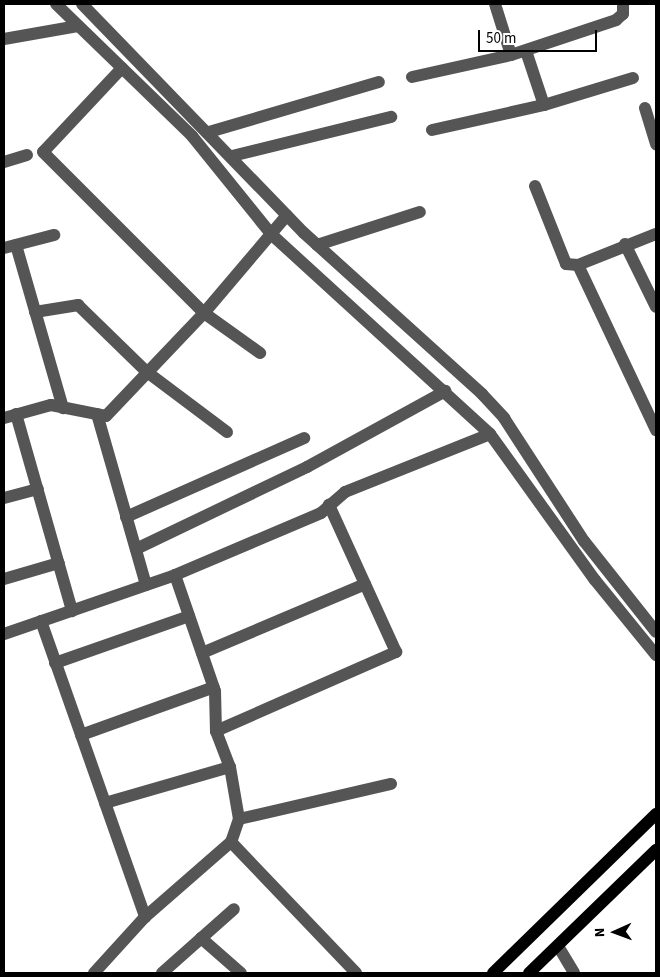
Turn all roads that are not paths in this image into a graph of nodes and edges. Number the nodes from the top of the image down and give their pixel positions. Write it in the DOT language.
graph roads {
  1 [pos="56,4"];
  2 [pos="82,4"];
  3 [pos="495,4"];
  4 [pos="623,4"];
  5 [pos="78,26"];
  6 [pos="4,38"];
  7 [pos="526,51"];
  8 [pos="511,55"];
  9 [pos="122,68"];
  10 [pos="412,77"];
  11 [pos="633,78"];
  12 [pos="379,82"];
  13 [pos="544,105"];
  14 [pos="645,108"];
  15 [pos="391,117"];
  16 [pos="432,130"];
  17 [pos="209,132"];
  18 [pos="656,144"];
  19 [pos="27,155"];
  20 [pos="232,156"];
  21 [pos="4,162"];
  22 [pos="535,186"];
  23 [pos="420,212"];
  24 [pos="287,215"];
  25 [pos="271,234"];
  26 [pos="656,234"];
  27 [pos="54,235"];
  28 [pos="317,244"];
  29 [pos="625,244"];
  30 [pos="10,247"];
  31 [pos="578,265"];
  32 [pos="652,285"];
  33 [pos="656,307"];
  34 [pos="35,312"];
  35 [pos="204,312"];
  36 [pos="260,353"];
  37 [pos="147,372"];
  38 [pos="445,391"];
  39 [pos="63,408"];
  40 [pos="97,414"];
  41 [pos="10,416"];
  42 [pos="656,430"];
  43 [pos="227,432"];
  44 [pos="490,434"];
  45 [pos="304,438"];
  46 [pos="38,489"];
  47 [pos="4,498"];
  48 [pos="329,505"];
  49 [pos="126,517"];
  50 [pos="136,549"];
  51 [pos="59,563"];
  52 [pos="175,575"];
  53 [pos="4,579"];
  54 [pos="365,584"];
  55 [pos="146,585"];
  56 [pos="72,611"];
  57 [pos="189,616"];
  58 [pos="40,622"];
  59 [pos="656,632"];
  60 [pos="4,634"];
  61 [pos="202,653"];
  62 [pos="656,655"];
  63 [pos="55,663"];
  64 [pos="214,687"];
  65 [pos="216,731"];
  66 [pos="81,735"];
  67 [pos="230,767"];
  68 [pos="391,784"];
  69 [pos="105,803"];
  70 [pos="656,814"];
  71 [pos="239,819"];
  72 [pos="231,842"];
  73 [pos="656,850"];
  74 [pos="234,909"];
  75 [pos="145,917"];
  76 [pos="201,938"];
  77 [pos="558,946"];
  78 [pos="94,973"];
  79 [pos="162,973"];
  80 [pos="241,973"];
  81 [pos="356,973"];
  82 [pos="493,973"];
  83 [pos="529,973"];
  84 [pos="574,973"];
  1 -- 5 [label="street"];
  2 -- 17 [label="street"];
  3 -- 8 [label="street"];
  4 -- 7 [label="street"];
  5 -- 6 [label="street"];
  5 -- 9 [label="street"];
  7 -- 8 [label="street"];
  7 -- 13 [label="street"];
  8 -- 10 [label="street"];
  9 -- 25 [label="street"];
  9 -- 35 [label="street"];
  11 -- 13 [label="street"];
  12 -- 17 [label="street"];
  13 -- 16 [label="street"];
  14 -- 18 [label="street"];
  15 -- 20 [label="street"];
  17 -- 20 [label="street"];
  19 -- 21 [label="street"];
  20 -- 24 [label="street"];
  22 -- 31 [label="street"];
  23 -- 28 [label="street"];
  24 -- 25 [label="street"];
  24 -- 28 [label="street"];
  25 -- 35 [label="street"];
  25 -- 38 [label="street"];
  26 -- 29 [label="street"];
  27 -- 30 [label="street"];
  28 -- 59 [label="street"];
  29 -- 31 [label="street"];
  29 -- 32 [label="street"];
  30 -- 34 [label="street"];
  31 -- 42 [label="street"];
  32 -- 33 [label="street"];
  34 -- 37 [label="street"];
  34 -- 39 [label="street"];
  35 -- 36 [label="street"];
  35 -- 37 [label="street"];
  37 -- 40 [label="street"];
  37 -- 43 [label="street"];
  38 -- 44 [label="street"];
  38 -- 50 [label="street"];
  39 -- 40 [label="street"];
  39 -- 41 [label="street"];
  40 -- 49 [label="street"];
  41 -- 46 [label="street"];
  44 -- 48 [label="street"];
  44 -- 62 [label="street"];
  45 -- 49 [label="street"];
  46 -- 47 [label="street"];
  46 -- 51 [label="street"];
  48 -- 52 [label="street"];
  48 -- 54 [label="street"];
  49 -- 50 [label="street"];
  50 -- 55 [label="street"];
  51 -- 53 [label="street"];
  51 -- 56 [label="street"];
  52 -- 55 [label="street"];
  52 -- 57 [label="street"];
  54 -- 61 [label="street"];
  54 -- 65 [label="street"];
  55 -- 56 [label="street"];
  56 -- 58 [label="street"];
  57 -- 61 [label="street"];
  57 -- 63 [label="street"];
  58 -- 60 [label="street"];
  58 -- 63 [label="street"];
  61 -- 64 [label="street"];
  63 -- 66 [label="street"];
  64 -- 65 [label="street"];
  64 -- 66 [label="street"];
  65 -- 67 [label="street"];
  66 -- 69 [label="street"];
  67 -- 69 [label="street"];
  67 -- 71 [label="street"];
  68 -- 71 [label="street"];
  69 -- 75 [label="street"];
  70 -- 82 [label="main road"];
  71 -- 72 [label="street"];
  72 -- 75 [label="street"];
  72 -- 81 [label="street"];
  73 -- 77 [label="main road"];
  74 -- 76 [label="street"];
  75 -- 78 [label="street"];
  76 -- 79 [label="street"];
  76 -- 80 [label="street"];
  77 -- 83 [label="main road"];
  77 -- 84 [label="street"];
}
